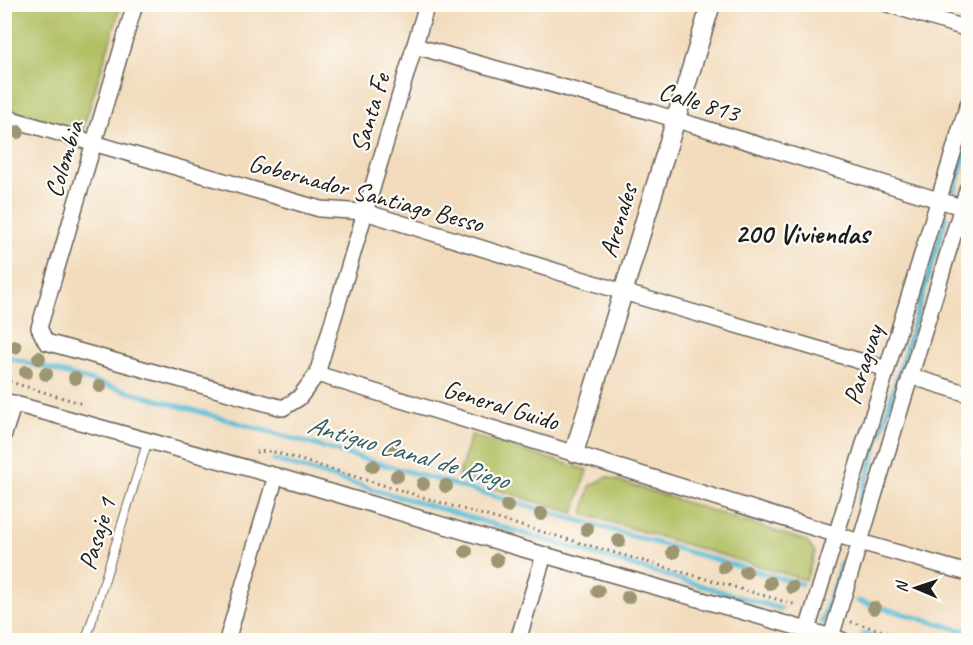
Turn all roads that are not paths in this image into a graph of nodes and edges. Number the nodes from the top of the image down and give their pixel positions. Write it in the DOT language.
graph roads {
  1 [pos="135,4"];
  2 [pos="427,4"];
  3 [pos="711,4"];
  4 [pos="887,4"];
  5 [pos="969,29"];
  6 [pos="415,45"];
  7 [pos="969,104"];
  8 [pos="4,117"];
  9 [pos="676,120"];
  10 [pos="94,142"];
  11 [pos="969,187"];
  12 [pos="939,200"];
  13 [pos="965,208"];
  14 [pos="365,213"];
  15 [pos="623,292"];
  16 [pos="887,369"];
  17 [pos="317,374"];
  18 [pos="910,376"];
  19 [pos="969,394"];
  20 [pos="9,402"];
  21 [pos="4,434"];
  22 [pos="147,440"];
  23 [pos="574,453"];
  24 [pos="276,476"];
  25 [pos="837,535"];
  26 [pos="860,542"];
  27 [pos="544,555"];
  28 [pos="969,573"];
  29 [pos="806,635"];
  30 [pos="837,639"];
  31 [pos="86,640"];
  32 [pos="227,640"];
  33 [pos="518,640"];
  1 -- 10 [label="street, Colombia"];
  2 -- 6 [label="street, Santa Fe"];
  3 -- 9 [label="street, Arenales"];
  4 -- 5 [label="street"];
  6 -- 9 [label="street, Calle 813"];
  6 -- 14 [label="street, Santa Fe"];
  7 -- 12 [label="street, Paraguay"];
  8 -- 10 [label="street, Gobernador Santiago Besso"];
  9 -- 12 [label="street, Calle 813"];
  9 -- 15 [label="street, Arenales"];
  10 -- 14 [label="street, Gobernador Santiago Besso"];
  10 -- 17 [label="street, Colombia"];
  11 -- 13 [label="street, Paraguay"];
  12 -- 13 [label="street, Calle 813"];
  12 -- 16 [label="street, Paraguay"];
  13 -- 18 [label="street, Paraguay"];
  14 -- 15 [label="street, Gobernador Santiago Besso"];
  14 -- 17 [label="street, Santa Fe"];
  15 -- 16 [label="street, Gobernador Santiago Besso"];
  15 -- 23 [label="street, Arenales"];
  16 -- 25 [label="street, Paraguay"];
  17 -- 23 [label="street, General Guido"];
  18 -- 19 [label="street"];
  18 -- 26 [label="street, Paraguay"];
  20 -- 21 [label="street"];
  20 -- 22 [label="street"];
  22 -- 24 [label="street"];
  22 -- 31 [label="lane, Pasaje 1"];
  23 -- 25 [label="street, General Guido"];
  24 -- 27 [label="street"];
  24 -- 32 [label="street"];
  25 -- 26 [label="street, General Guido"];
  25 -- 29 [label="street, Paraguay"];
  26 -- 28 [label="street, General Guido"];
  26 -- 30 [label="street, Paraguay"];
  27 -- 29 [label="street"];
  27 -- 33 [label="street"];
  29 -- 30 [label="street"];
}
